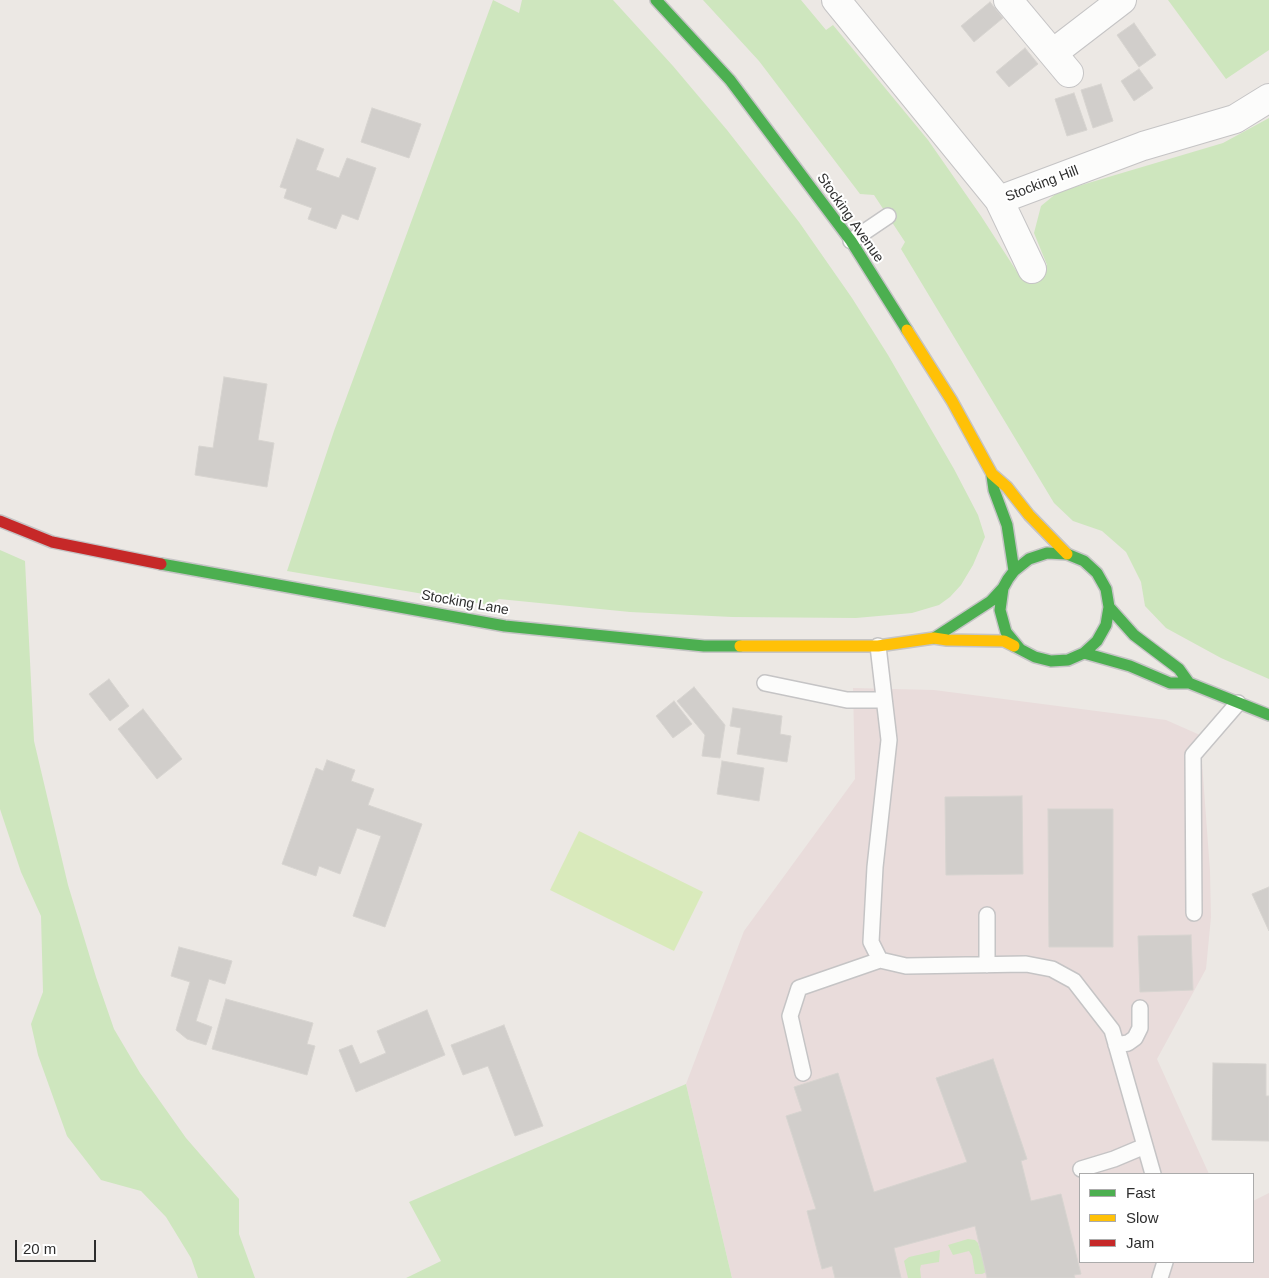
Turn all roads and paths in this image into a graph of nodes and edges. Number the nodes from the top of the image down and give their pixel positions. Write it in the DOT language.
graph roads {
  1 [pos="656,0"];
  2 [pos="836,0"];
  3 [pos="1008,0"];
  4 [pos="1110,4"];
  5 [pos="1269,98"];
  6 [pos="999,200"];
  7 [pos="888,216"];
  8 [pos="851,241"];
  9 [pos="1032,268"];
  10 [pos="992,474"];
  11 [pos="0,521"];
  12 [pos="1067,554"];
  13 [pos="1014,571"];
  14 [pos="1003,588"];
  15 [pos="1109,607"];
  16 [pos="934,638"];
  17 [pos="878,646"];
  18 [pos="1020,649"];
  19 [pos="1084,653"];
  20 [pos="765,683"];
  21 [pos="1189,684"];
  22 [pos="884,700"];
  23 [pos="1238,703"];
  24 [pos="1269,716"];
  25 [pos="1194,913"];
  26 [pos="987,915"];
  27 [pos="880,960"];
  28 [pos="987,964"];
  29 [pos="1140,1008"];
  30 [pos="1116,1045"];
  31 [pos="803,1073"];
  32 [pos="1145,1146"];
  33 [pos="1080,1169"];
  34 [pos="1153,1173"];
  35 [pos="1164,1263"];
  36 [pos="1160,1278"];
  1 -- 8 [label="main road, Stocking Avenue"];
  2 -- 6 [label="street, Stocking Hill"];
  3 -- 4 [label="street"];
  5 -- 6 [label="street, Stocking Hill"];
  6 -- 9 [label="street"];
  7 -- 8 [label="lane"];
  8 -- 10 [label="main road, Stocking Avenue"];
  10 -- 12 [label="main road, Stocking Avenue"];
  10 -- 13 [label="main road, Stocking Avenue"];
  11 -- 17 [label="main road, Stocking Lane"];
  12 -- 13 [label="main road, Stocking Lane"];
  12 -- 15 [label="main road, Stocking Lane"];
  13 -- 14 [label="main road, Stocking Lane"];
  14 -- 16 [label="main road, Stocking Lane"];
  14 -- 18 [label="main road, Stocking Lane"];
  15 -- 19 [label="main road"];
  15 -- 21 [label="main road, Stocking Lane"];
  16 -- 17 [label="main road, Stocking Lane"];
  16 -- 18 [label="main road, Stocking Lane"];
  17 -- 22 [label="lane"];
  18 -- 19 [label="main road, Stocking Lane"];
  19 -- 21 [label="main road, Stocking Lane"];
  20 -- 22 [label="lane"];
  21 -- 23 [label="main road, Stocking Lane"];
  22 -- 27 [label="lane"];
  23 -- 24 [label="main road, Stocking Lane"];
  23 -- 25 [label="lane"];
  26 -- 28 [label="lane"];
  27 -- 28 [label="lane"];
  27 -- 31 [label="lane"];
  28 -- 30 [label="lane"];
  29 -- 30 [label="lane"];
  30 -- 32 [label="lane"];
  32 -- 33 [label="lane"];
  32 -- 34 [label="lane"];
  35 -- 36 [label="lane"];
}
